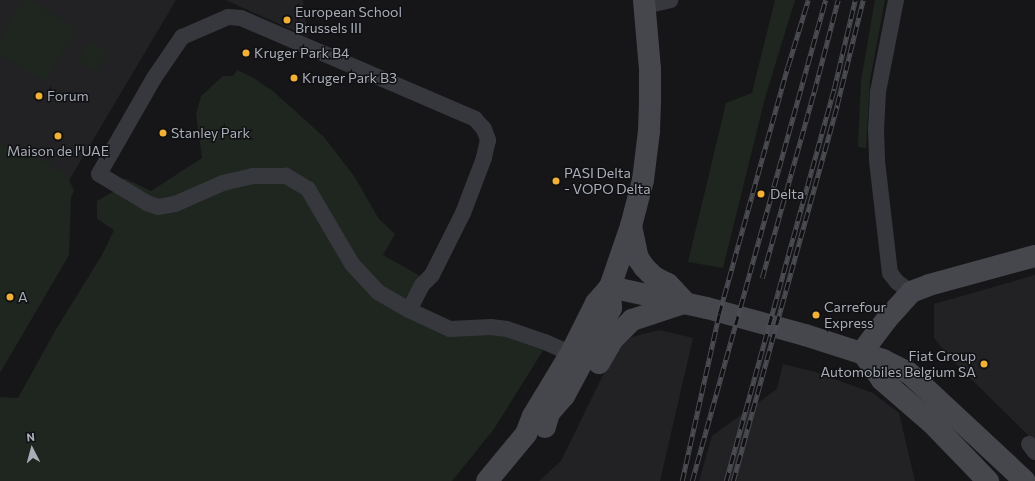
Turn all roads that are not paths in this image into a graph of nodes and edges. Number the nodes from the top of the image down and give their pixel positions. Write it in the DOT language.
graph roads {
  1 [pos="670,0"];
  2 [pos="896,0"];
  3 [pos="645,3"];
  4 [pos="631,226"];
  5 [pos="1035,256"];
  6 [pos="610,287"];
  7 [pos="911,292"];
  8 [pos="686,302"];
  9 [pos="409,310"];
  10 [pos="862,352"];
  11 [pos="578,356"];
  12 [pos="536,430"];
  13 [pos="487,481"];
  14 [pos="988,481"];
  15 [pos="1025,481"];
  1 -- 3 [label="street"];
  2 -- 7 [label="street"];
  3 -- 4 [label="main road"];
  4 -- 6 [label="main road"];
  4 -- 8 [label="main road"];
  5 -- 7 [label="main road"];
  6 -- 8 [label="main road"];
  6 -- 11 [label="main road"];
  7 -- 10 [label="main road"];
  8 -- 10 [label="main road"];
  8 -- 12 [label="main road"];
  9 -- 9 [label="street"];
  9 -- 11 [label="street"];
  10 -- 14 [label="main road"];
  10 -- 15 [label="main road"];
  11 -- 12 [label="main road"];
  12 -- 13 [label="main road"];
}
